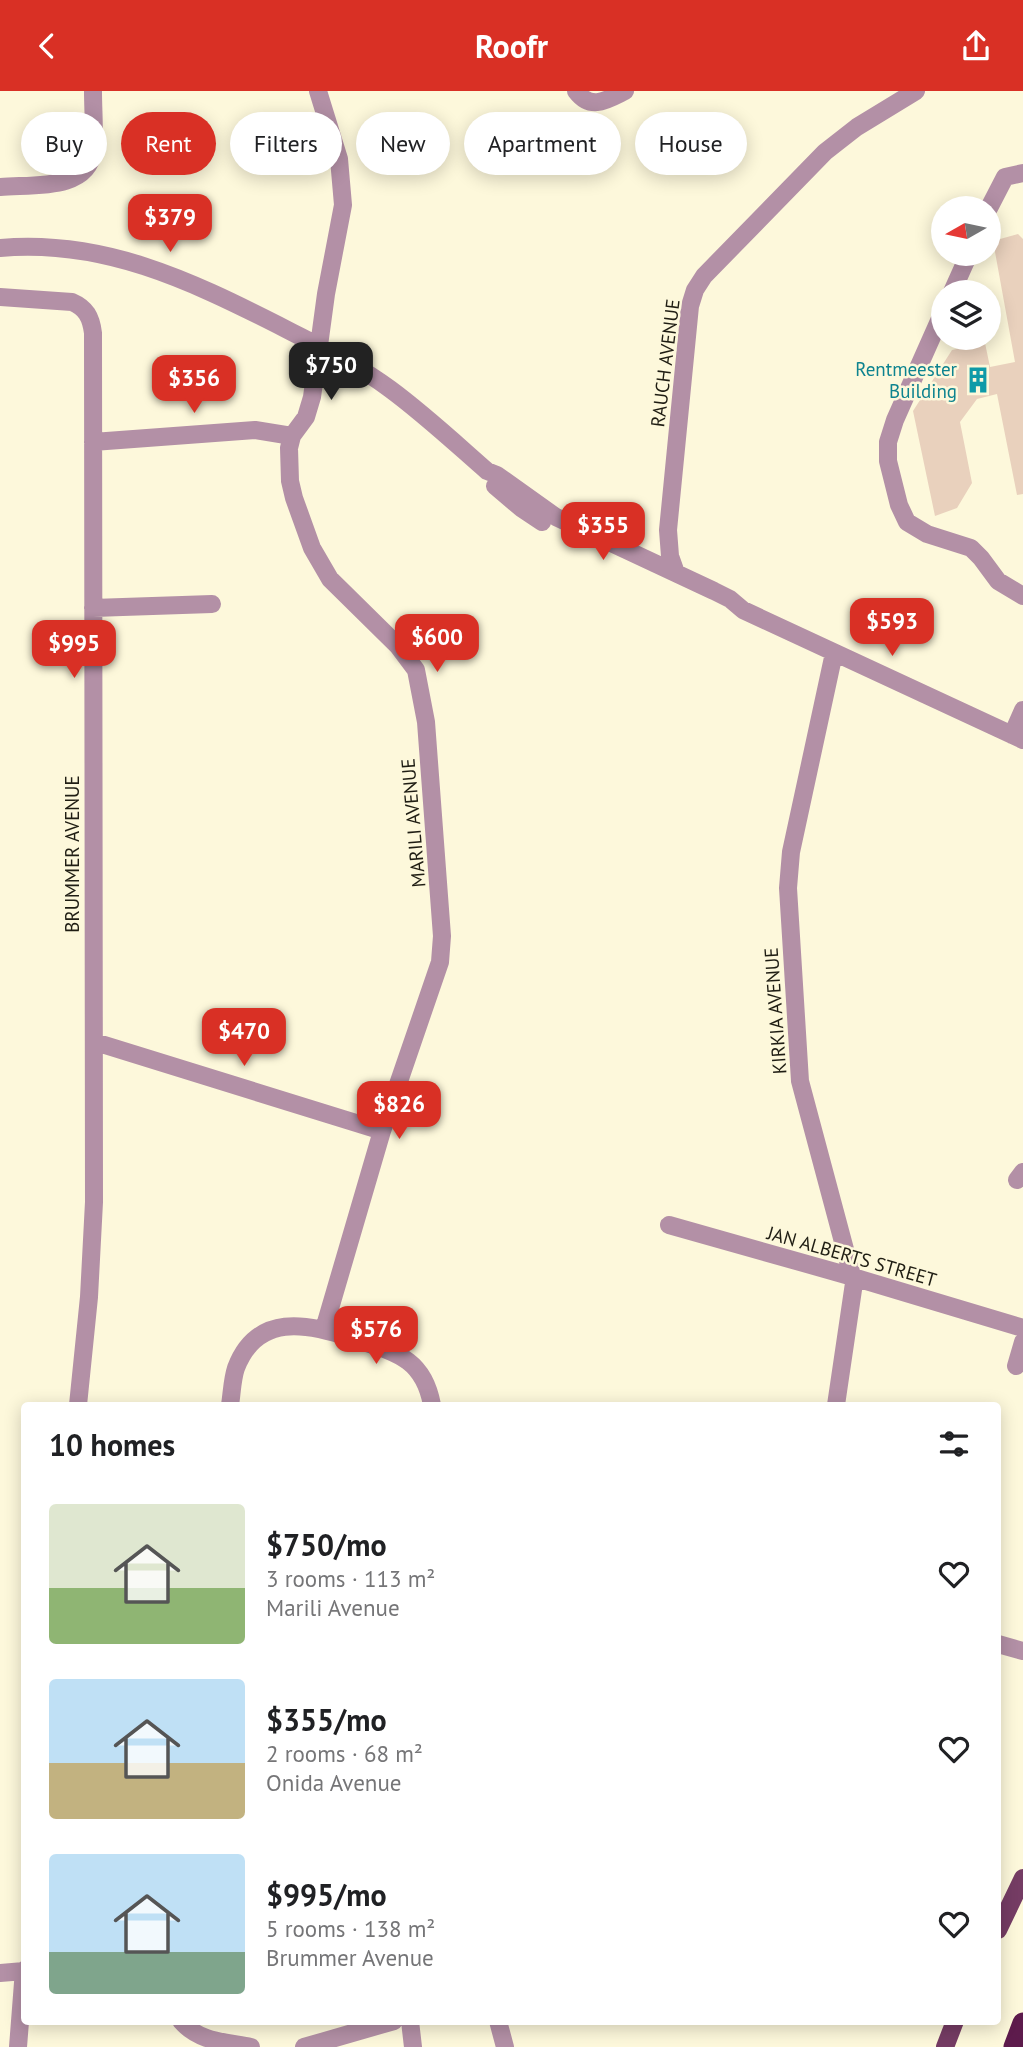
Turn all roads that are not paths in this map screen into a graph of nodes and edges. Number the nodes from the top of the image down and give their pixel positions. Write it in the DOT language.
graph roads {
  1 [pos="93,91"];
  2 [pos="318,91"];
  3 [pos="576,91"];
  4 [pos="625,91"];
  5 [pos="916,91"];
  6 [pos="1023,173"];
  7 [pos="0,187"];
  8 [pos="994,196"];
  9 [pos="0,248"];
  10 [pos="0,297"];
  11 [pos="931,339"];
  12 [pos="320,346"];
  13 [pos="292,436"];
  14 [pos="93,442"];
  15 [pos="487,471"];
  16 [pos="668,530"];
  17 [pos="637,556"];
  18 [pos="676,573"];
  19 [pos="1021,592"];
  20 [pos="212,604"];
  21 [pos="93,608"];
  22 [pos="743,610"];
  23 [pos="834,653"];
  24 [pos="1023,710"];
  25 [pos="1018,738"];
  26 [pos="95,1042"];
  27 [pos="382,1131"];
  28 [pos="670,1225"];
  29 [pos="853,1277"];
  30 [pos="1023,1328"];
  31 [pos="324,1329"];
  32 [pos="1023,1342"];
  33 [pos="1016,1366"];
  34 [pos="78,1402"];
  35 [pos="230,1402"];
  36 [pos="431,1402"];
  37 [pos="837,1402"];
  38 [pos="1001,1645"];
  39 [pos="1023,1651"];
  40 [pos="1023,1878"];
  41 [pos="1001,1921"];
  42 [pos="21,1971"];
  43 [pos="0,1973"];
  44 [pos="21,2009"];
  45 [pos="1023,2023"];
  46 [pos="184,2025"];
  47 [pos="380,2025"];
  48 [pos="410,2025"];
  49 [pos="499,2025"];
  50 [pos="953,2025"];
  51 [pos="18,2047"];
  52 [pos="251,2047"];
  53 [pos="304,2047"];
  54 [pos="413,2047"];
  55 [pos="505,2047"];
  56 [pos="945,2047"];
  57 [pos="1014,2047"];
  1 -- 7 [label="street"];
  2 -- 12 [label="street, MARILI AVENUE"];
  3 -- 4 [label="street"];
  5 -- 16 [label="street, RAUCH AVENUE"];
  6 -- 8 [label="street"];
  9 -- 12 [label="street"];
  10 -- 14 [label="street, BRUMMER AVENUE"];
  11 -- 19 [label="street"];
  12 -- 13 [label="street, MARILI AVENUE"];
  12 -- 15 [label="street"];
  13 -- 14 [label="street"];
  13 -- 27 [label="street, MARILI AVENUE"];
  14 -- 21 [label="street, BRUMMER AVENUE"];
  15 -- 17 [label="street"];
  15 -- 22 [label="street"];
  16 -- 17 [label="street"];
  16 -- 18 [label="street, RAUCH AVENUE"];
  17 -- 18 [label="street"];
  18 -- 22 [label="street"];
  20 -- 21 [label="street"];
  21 -- 26 [label="street, BRUMMER AVENUE"];
  22 -- 23 [label="street"];
  23 -- 25 [label="street"];
  23 -- 29 [label="street, KIRKIA AVENUE"];
  24 -- 25 [label="street"];
  26 -- 27 [label="street"];
  26 -- 34 [label="street, BRUMMER AVENUE"];
  27 -- 31 [label="street, MARILI AVENUE"];
  28 -- 29 [label="street, JAN ALBERTS STREET"];
  29 -- 30 [label="street, JAN ALBERTS STREET"];
  29 -- 37 [label="street, KIRKIA AVENUE"];
  31 -- 35 [label="street"];
  31 -- 36 [label="street"];
  32 -- 33 [label="street"];
  38 -- 39 [label="street"];
  40 -- 41 [label="main road"];
  42 -- 43 [label="street"];
  44 -- 51 [label="street"];
  45 -- 57 [label="highway"];
  46 -- 52 [label="street"];
  47 -- 53 [label="street"];
  48 -- 54 [label="street"];
  49 -- 55 [label="street"];
  50 -- 56 [label="main road"];
}
